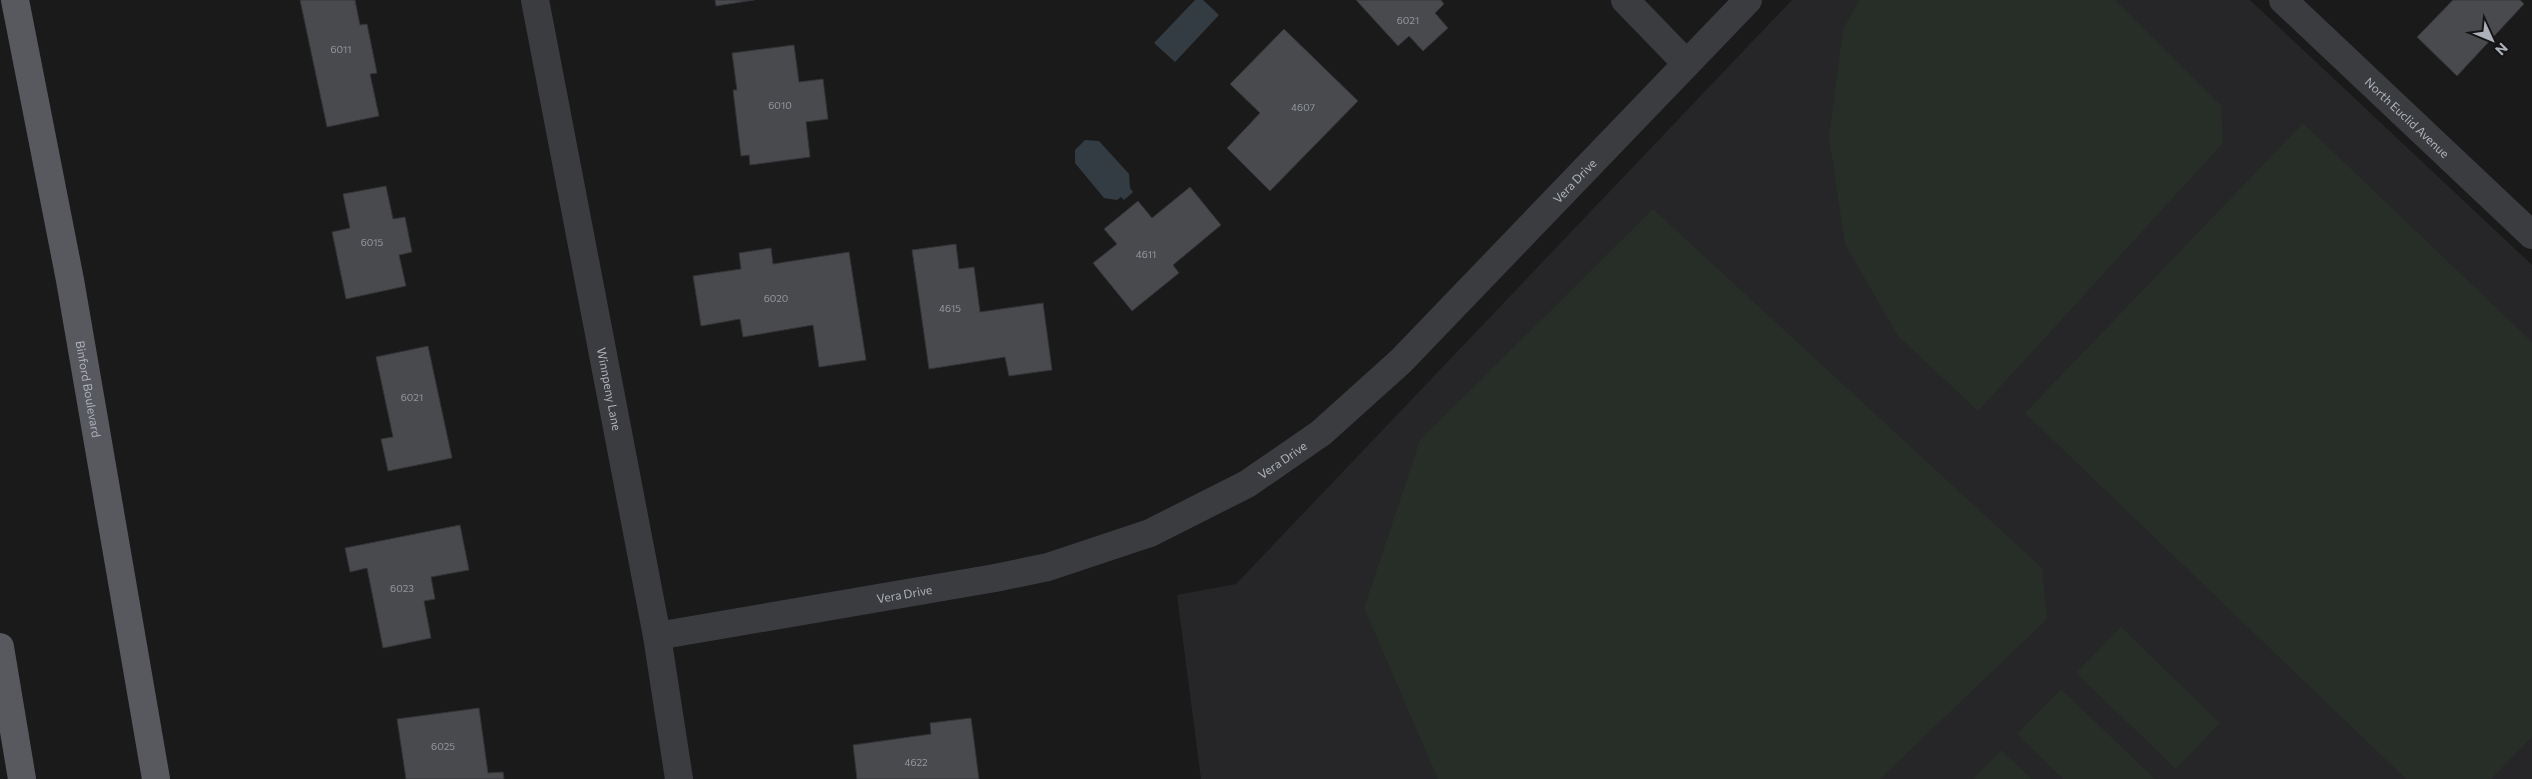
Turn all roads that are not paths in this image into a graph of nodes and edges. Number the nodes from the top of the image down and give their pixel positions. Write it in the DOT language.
graph roads {
  1 [pos="15,0"];
  2 [pos="535,0"];
  3 [pos="1625,0"];
  4 [pos="1748,0"];
  5 [pos="2283,0"];
  6 [pos="1686,63"];
  7 [pos="2532,235"];
  8 [pos="657,636"];
  9 [pos="0,647"];
  10 [pos="22,779"];
  11 [pos="156,779"];
  12 [pos="678,779"];
  1 -- 11 [label="main road, Binford Boulevard"];
  2 -- 8 [label="street, Winnpeny Lane"];
  3 -- 6 [label="street"];
  4 -- 6 [label="street, Vera Drive"];
  5 -- 7 [label="street, North Euclid Avenue"];
  6 -- 8 [label="street, Vera Drive"];
  8 -- 12 [label="street, Winnpeny Lane"];
  9 -- 10 [label="main road"];
}
